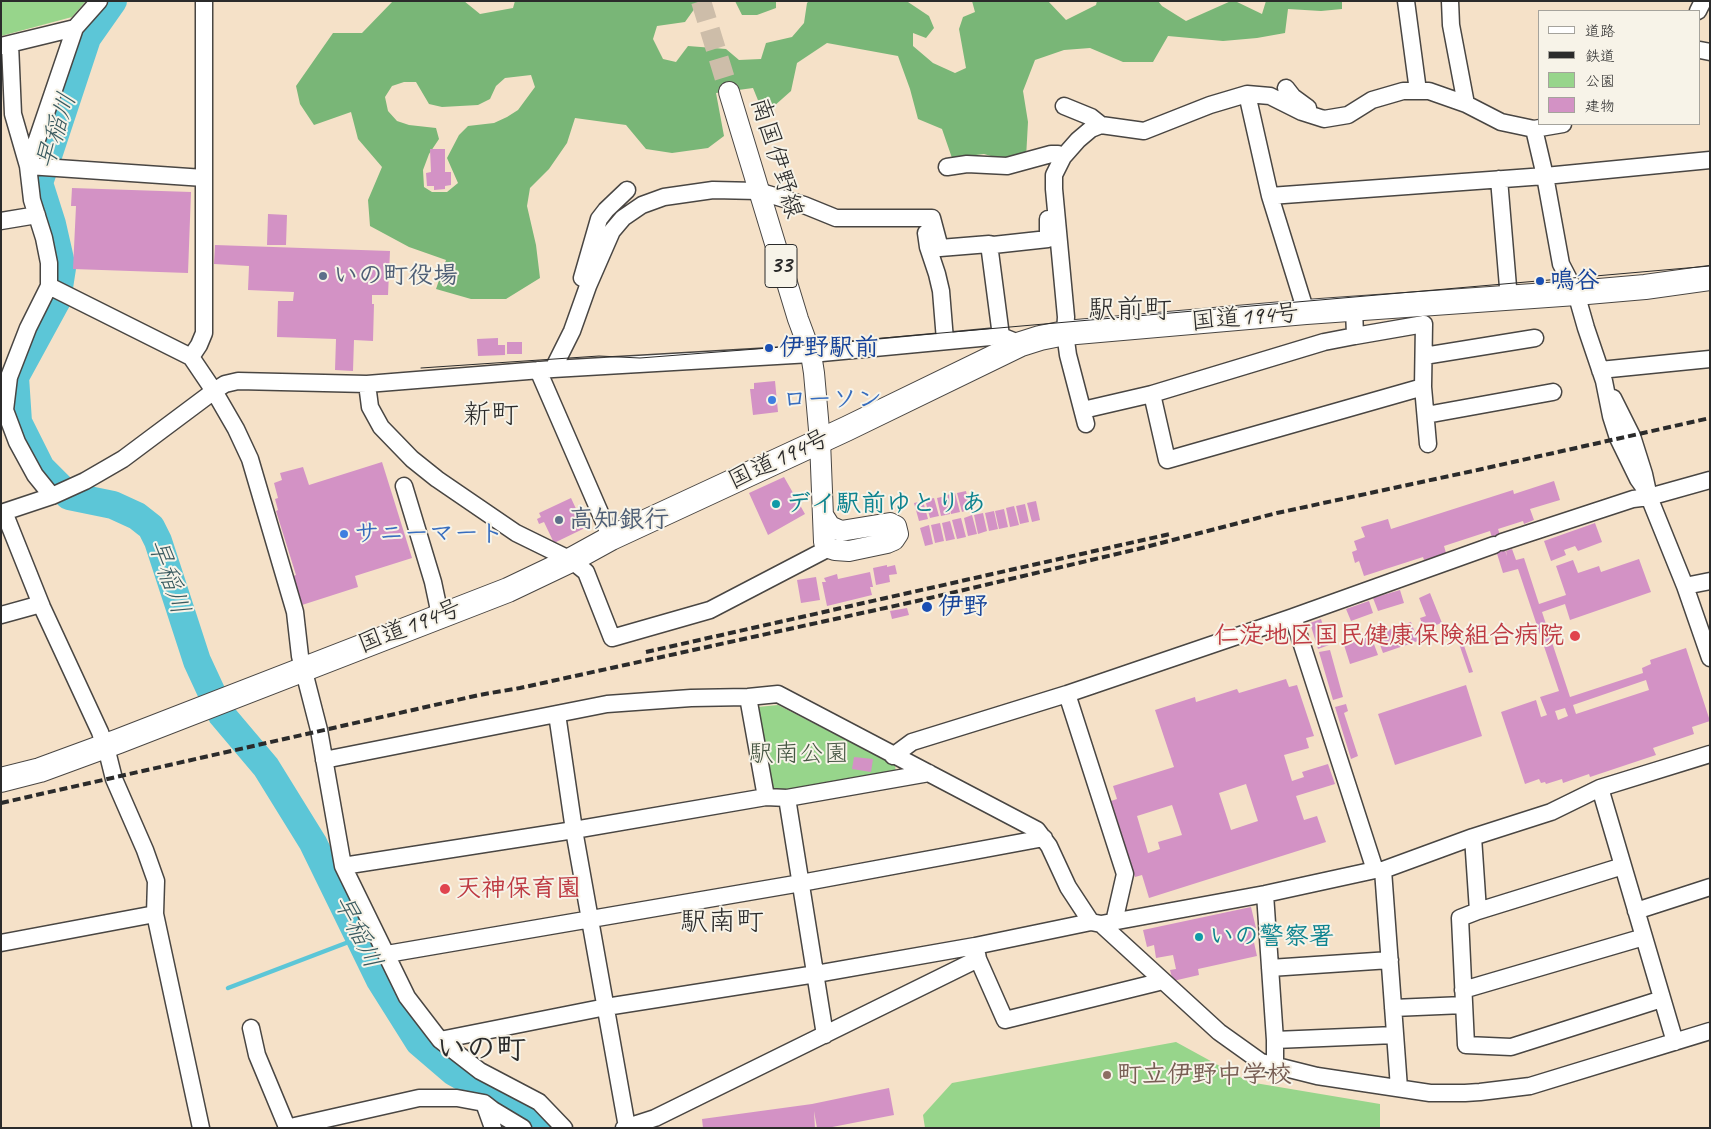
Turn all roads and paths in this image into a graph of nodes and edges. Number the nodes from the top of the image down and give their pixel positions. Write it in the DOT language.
graph roads {
  1 [pos="99,1"];
  2 [pos="204,1"];
  3 [pos="1406,1"];
  4 [pos="1450,1"];
  5 [pos="75,28"];
  6 [pos="6,45"];
  7 [pos="1286,88"];
  8 [pos="1418,91"];
  9 [pos="729,92"];
  10 [pos="1247,94"];
  11 [pos="1466,104"];
  12 [pos="1064,106"];
  13 [pos="1324,120"];
  14 [pos="1101,125"];
  15 [pos="1557,125"];
  16 [pos="1534,129"];
  17 [pos="1063,157"];
  18 [pos="1710,160"];
  19 [pos="28,166"];
  20 [pos="947,167"];
  21 [pos="1545,176"];
  22 [pos="204,178"];
  23 [pos="1499,179"];
  24 [pos="1054,189"];
  25 [pos="627,190"];
  26 [pos="758,191"];
  27 [pos="1270,196"];
  28 [pos="37,215"];
  29 [pos="926,218"];
  30 [pos="1,222"];
  31 [pos="989,244"];
  32 [pos="1710,278"];
  33 [pos="49,286"];
  34 [pos="1576,293"];
  35 [pos="1509,299"];
  36 [pos="1354,308"];
  37 [pos="1306,312"];
  38 [pos="572,332"];
  39 [pos="1065,333"];
  40 [pos="1355,336"];
  41 [pos="1534,338"];
  42 [pos="945,340"];
  43 [pos="1011,340"];
  44 [pos="811,354"];
  45 [pos="191,356"];
  46 [pos="1424,356"];
  47 [pos="1710,359"];
  48 [pos="546,369"];
  49 [pos="1602,376"];
  50 [pos="5,378"];
  51 [pos="367,384"];
  52 [pos="1423,387"];
  53 [pos="214,391"];
  54 [pos="1553,392"];
  55 [pos="1152,394"];
  56 [pos="1426,415"];
  57 [pos="820,441"];
  58 [pos="1428,444"];
  59 [pos="1710,480"];
  60 [pos="404,486"];
  61 [pos="1648,495"];
  62 [pos="52,496"];
  63 [pos="3,512"];
  64 [pos="823,515"];
  65 [pos="611,538"];
  66 [pos="828,548"];
  67 [pos="571,560"];
  68 [pos="1710,582"];
  69 [pos="1685,586"];
  70 [pos="41,604"];
  71 [pos="1,615"];
  72 [pos="440,615"];
  73 [pos="1293,617"];
  74 [pos="1710,658"];
  75 [pos="304,668"];
  76 [pos="1068,694"];
  77 [pos="748,697"];
  78 [pos="557,714"];
  79 [pos="105,746"];
  80 [pos="1710,754"];
  81 [pos="893,756"];
  82 [pos="324,760"];
  83 [pos="929,773"];
  84 [pos="1,780"];
  85 [pos="1600,788"];
  86 [pos="766,797"];
  87 [pos="787,798"];
  88 [pos="574,830"];
  89 [pos="1473,837"];
  90 [pos="1044,838"];
  91 [pos="344,866"];
  92 [pos="1623,866"];
  93 [pos="1379,870"];
  94 [pos="801,883"];
  95 [pos="1710,887"];
  96 [pos="1265,894"];
  97 [pos="1478,911"];
  98 [pos="1636,911"];
  99 [pos="155,914"];
  100 [pos="590,918"];
  101 [pos="1102,923"];
  102 [pos="1644,936"];
  103 [pos="1,943"];
  104 [pos="977,952"];
  105 [pos="387,954"];
  106 [pos="1390,960"];
  107 [pos="1270,968"];
  108 [pos="816,974"];
  109 [pos="1163,981"];
  110 [pos="1463,997"];
  111 [pos="1662,999"];
  112 [pos="606,1007"];
  113 [pos="1393,1008"];
  114 [pos="251,1028"];
  115 [pos="1710,1030"];
  116 [pos="825,1035"];
  117 [pos="1395,1035"];
  118 [pos="440,1040"];
  119 [pos="1275,1040"];
  120 [pos="1675,1042"];
  121 [pos="1275,1066"];
  122 [pos="1399,1088"];
  123 [pos="484,1103"];
  124 [pos="286,1127"];
  125 [pos="625,1127"];
  126 [pos="201,1128"];
  127 [pos="493,1128"];
  128 [pos="524,1128"];
  129 [pos="564,1128"];
  1 -- 5 [label="street"];
  2 -- 22 [label="street"];
  3 -- 8 [label="street"];
  4 -- 11 [label="street"];
  5 -- 6 [label="street"];
  5 -- 19 [label="street"];
  6 -- 19 [label="street"];
  7 -- 13 [label="street"];
  8 -- 11 [label="street"];
  8 -- 13 [label="street"];
  9 -- 26 [label="main road, 南国伊野線 / 33"];
  10 -- 13 [label="street"];
  10 -- 14 [label="street"];
  10 -- 27 [label="street"];
  11 -- 16 [label="street"];
  12 -- 14 [label="street"];
  14 -- 17 [label="street"];
  15 -- 16 [label="street"];
  16 -- 21 [label="street"];
  17 -- 20 [label="street"];
  17 -- 24 [label="street"];
  18 -- 21 [label="street"];
  19 -- 22 [label="street"];
  19 -- 28 [label="street"];
  21 -- 23 [label="street"];
  21 -- 34 [label="street"];
  22 -- 45 [label="street"];
  23 -- 27 [label="street"];
  23 -- 35 [label="street"];
  24 -- 31 [label="street"];
  24 -- 39 [label="street"];
  25 -- 38 [label="street"];
  26 -- 29 [label="street"];
  26 -- 38 [label="street"];
  26 -- 44 [label="main road, 南国伊野線 / 33"];
  27 -- 37 [label="street"];
  28 -- 30 [label="street"];
  28 -- 33 [label="street"];
  29 -- 31 [label="street"];
  29 -- 42 [label="street"];
  31 -- 43 [label="street"];
  32 -- 34 [label="highway, 国道194号"];
  33 -- 45 [label="street"];
  33 -- 50 [label="street"];
  34 -- 35 [label="highway, 国道194号"];
  34 -- 49 [label="street"];
  35 -- 36 [label="highway, 国道194号"];
  36 -- 37 [label="highway, 国道194号"];
  36 -- 40 [label="street"];
  37 -- 39 [label="highway, 国道194号"];
  38 -- 48 [label="street"];
  39 -- 43 [label="highway, 国道194号"];
  39 -- 55 [label="street"];
  40 -- 46 [label="street"];
  40 -- 55 [label="street"];
  41 -- 46 [label="street"];
  42 -- 43 [label="street"];
  42 -- 44 [label="street"];
  43 -- 57 [label="highway, 国道194号"];
  44 -- 48 [label="street"];
  44 -- 57 [label="main road, 南国伊野線 / 33"];
  45 -- 53 [label="street"];
  46 -- 52 [label="street"];
  47 -- 49 [label="street"];
  48 -- 51 [label="street"];
  48 -- 65 [label="street"];
  49 -- 61 [label="street"];
  50 -- 62 [label="street"];
  51 -- 53 [label="street"];
  51 -- 67 [label="street"];
  52 -- 55 [label="street"];
  52 -- 56 [label="street"];
  53 -- 62 [label="street"];
  53 -- 75 [label="street"];
  54 -- 56 [label="street"];
  56 -- 58 [label="street"];
  57 -- 64 [label="main road, 南国伊野線"];
  57 -- 65 [label="highway, 国道194号"];
  59 -- 61 [label="street"];
  60 -- 72 [label="street"];
  61 -- 69 [label="street"];
  61 -- 73 [label="street"];
  62 -- 63 [label="street"];
  63 -- 70 [label="street"];
  64 -- 66 [label="main road, 南国伊野線"];
  64 -- 66 [label="main road"];
  65 -- 67 [label="highway, 国道194号"];
  66 -- 67 [label="street"];
  67 -- 72 [label="highway, 国道194号"];
  68 -- 69 [label="street"];
  69 -- 74 [label="street"];
  70 -- 71 [label="street"];
  70 -- 79 [label="street"];
  72 -- 75 [label="highway, 国道194号"];
  73 -- 76 [label="street"];
  73 -- 93 [label="street"];
  75 -- 79 [label="highway, 国道194号"];
  75 -- 82 [label="street"];
  76 -- 81 [label="street"];
  76 -- 101 [label="street"];
  77 -- 78 [label="street"];
  77 -- 81 [label="street"];
  77 -- 86 [label="street"];
  78 -- 82 [label="street"];
  78 -- 88 [label="street"];
  79 -- 84 [label="highway, 国道194号"];
  79 -- 99 [label="street"];
  80 -- 85 [label="street"];
  81 -- 83 [label="street"];
  82 -- 91 [label="street"];
  83 -- 87 [label="street"];
  83 -- 90 [label="street"];
  85 -- 89 [label="street"];
  85 -- 92 [label="street"];
  86 -- 87 [label="street"];
  86 -- 88 [label="street"];
  87 -- 94 [label="street"];
  88 -- 91 [label="street"];
  88 -- 100 [label="street"];
  89 -- 93 [label="street"];
  89 -- 97 [label="street"];
  90 -- 94 [label="street"];
  90 -- 101 [label="street"];
  91 -- 105 [label="street"];
  92 -- 97 [label="street"];
  92 -- 98 [label="street"];
  93 -- 96 [label="street"];
  93 -- 106 [label="street"];
  94 -- 100 [label="street"];
  94 -- 108 [label="street"];
  95 -- 98 [label="street"];
  96 -- 101 [label="street"];
  96 -- 107 [label="street"];
  97 -- 110 [label="street"];
  98 -- 102 [label="street"];
  99 -- 103 [label="street"];
  99 -- 126 [label="street"];
  100 -- 105 [label="street"];
  100 -- 112 [label="street"];
  101 -- 104 [label="street"];
  101 -- 109 [label="street"];
  102 -- 110 [label="street"];
  102 -- 111 [label="street"];
  104 -- 108 [label="street"];
  104 -- 109 [label="street"];
  104 -- 116 [label="street"];
  105 -- 118 [label="street"];
  106 -- 107 [label="street"];
  106 -- 113 [label="street"];
  107 -- 119 [label="street"];
  108 -- 112 [label="street"];
  108 -- 116 [label="street"];
  109 -- 121 [label="street"];
  110 -- 111 [label="street"];
  110 -- 113 [label="street"];
  111 -- 120 [label="street"];
  112 -- 118 [label="street"];
  112 -- 125 [label="street"];
  113 -- 117 [label="street"];
  114 -- 124 [label="street"];
  115 -- 120 [label="street"];
  116 -- 125 [label="street"];
  117 -- 119 [label="street"];
  117 -- 122 [label="street"];
  118 -- 129 [label="street"];
  119 -- 121 [label="street"];
  120 -- 122 [label="street"];
  121 -- 122 [label="street"];
  123 -- 124 [label="street"];
  123 -- 127 [label="street"];
  123 -- 128 [label="street"];
}
